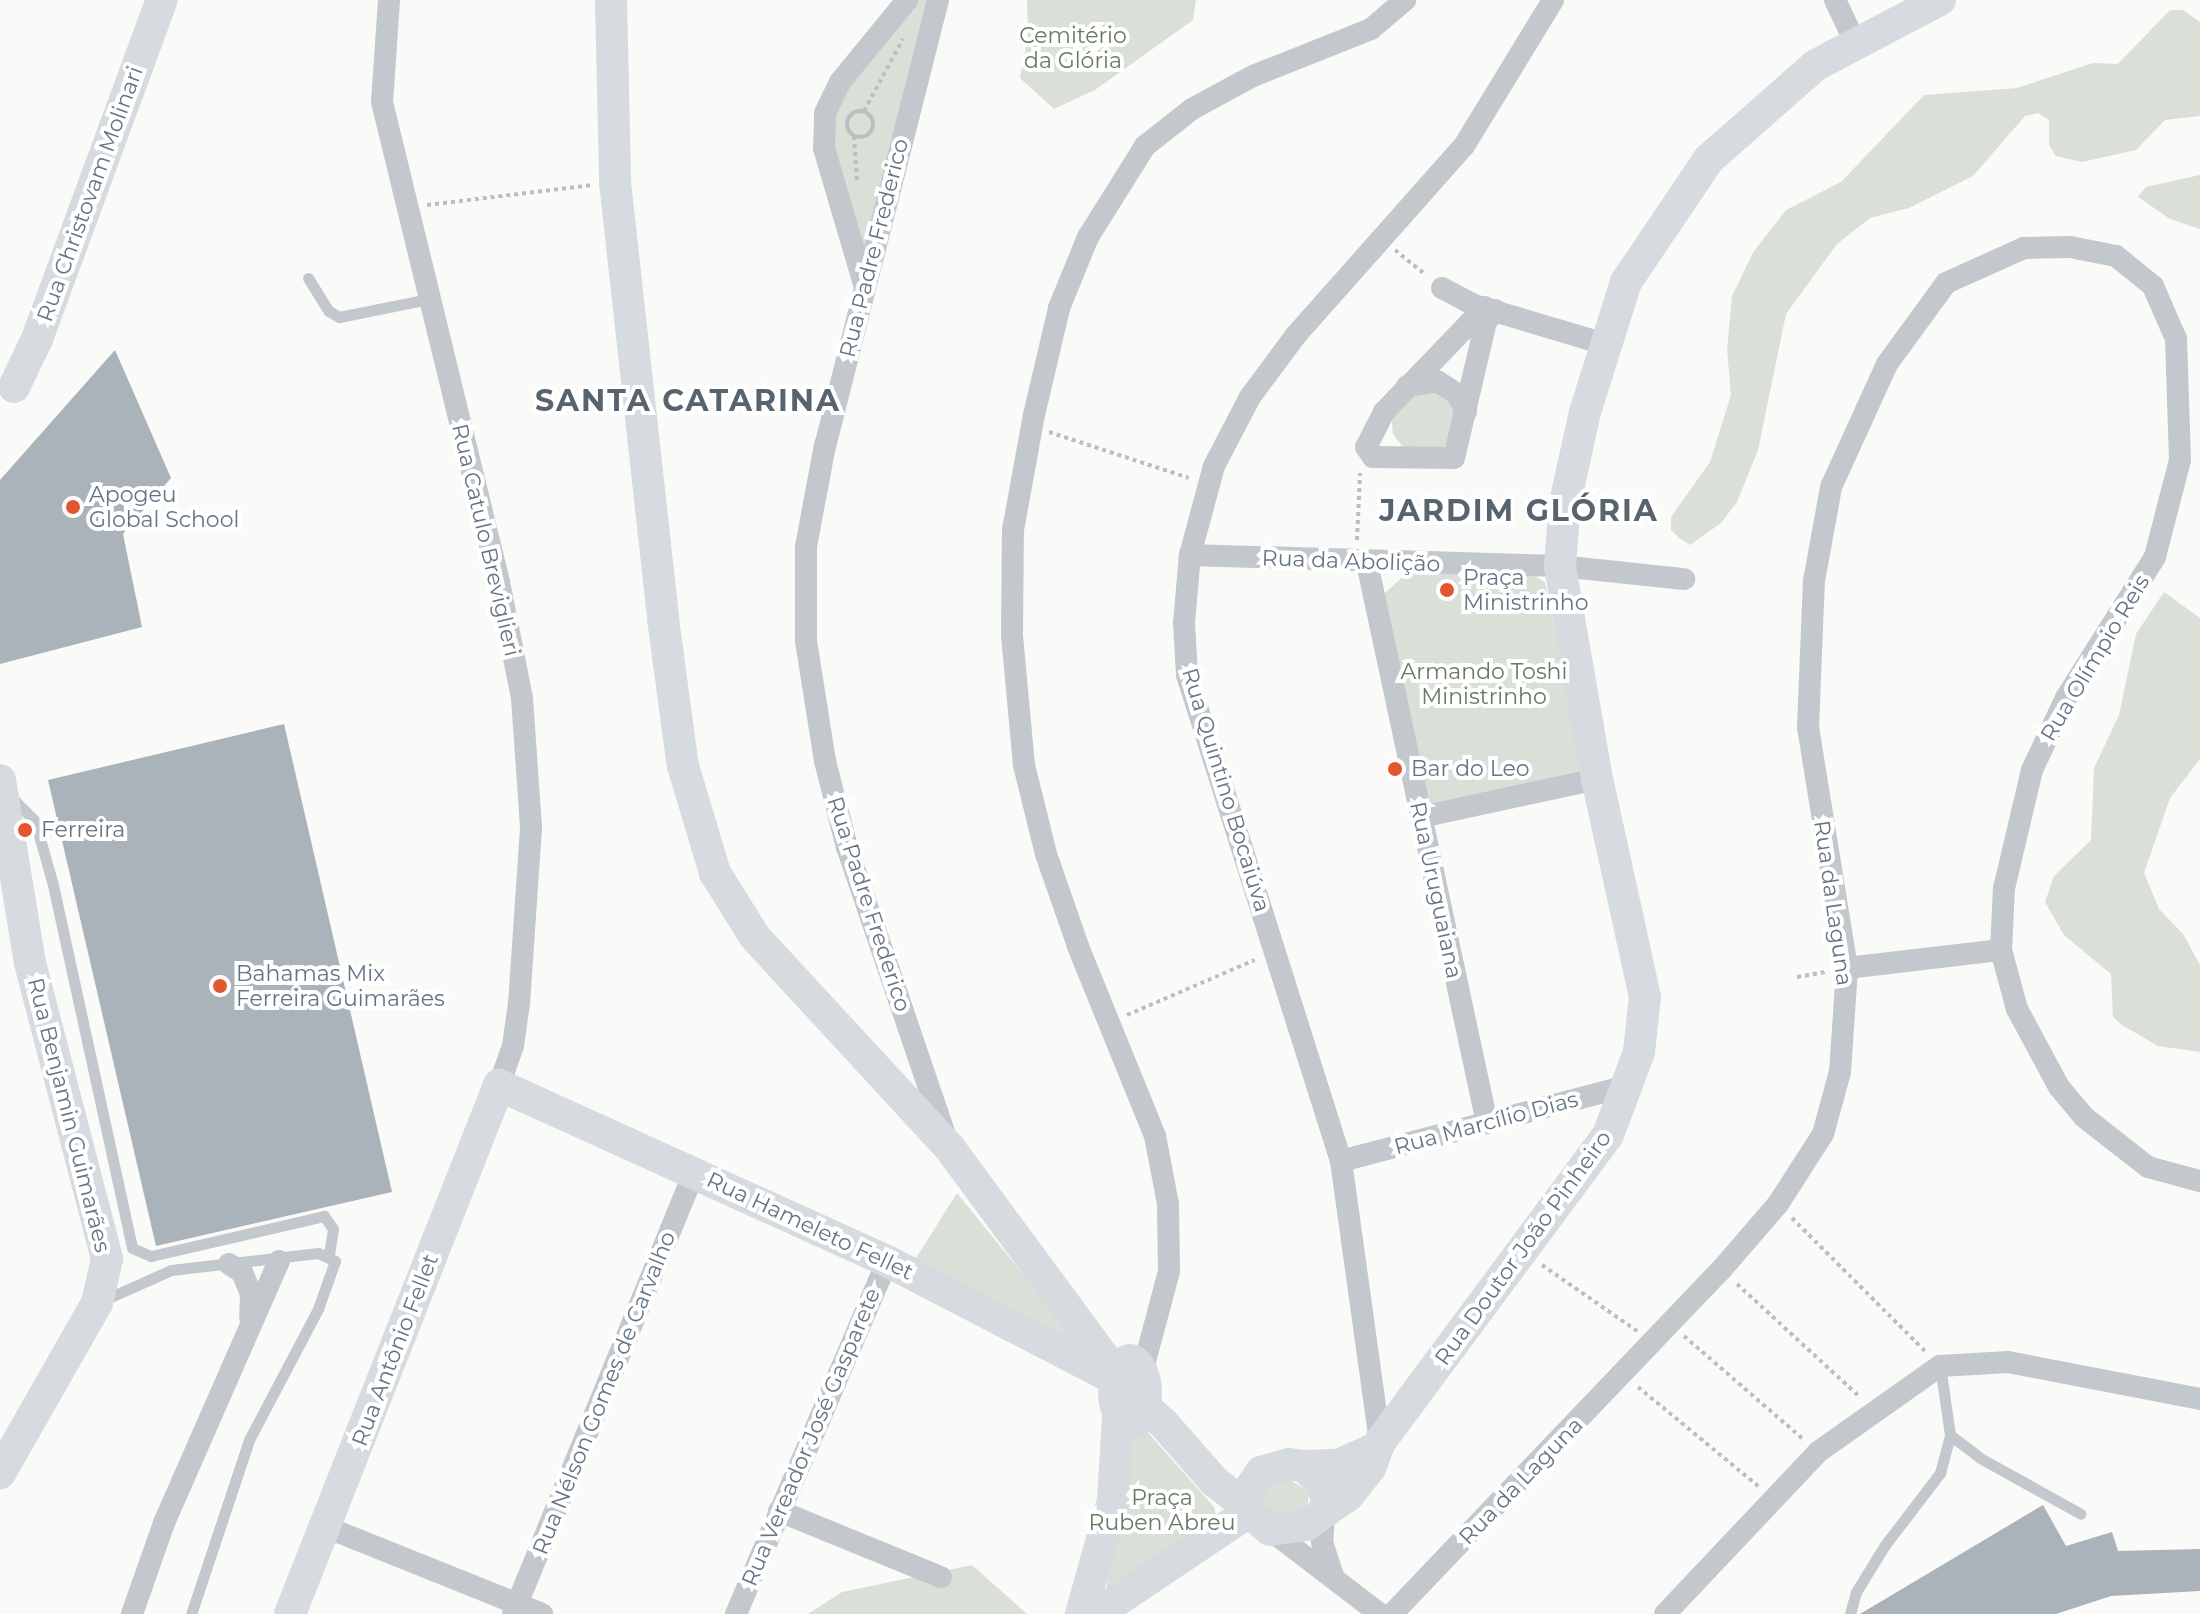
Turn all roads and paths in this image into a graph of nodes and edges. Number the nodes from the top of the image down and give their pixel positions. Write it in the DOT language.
graph roads {
  1 [pos="162,0"];
  2 [pos="389,0"];
  3 [pos="611,0"];
  4 [pos="630,0"];
  5 [pos="907,0"];
  6 [pos="938,0"];
  7 [pos="1405,0"];
  8 [pos="1553,0"];
  9 [pos="1835,0"];
  10 [pos="1940,0"];
  11 [pos="910,28"];
  12 [pos="1856,44"];
  13 [pos="612,68"];
  14 [pos="864,111"];
  15 [pos="615,182"];
  16 [pos="404,208"];
  17 [pos="1384,241"];
  18 [pos="2116,256"];
  19 [pos="308,278"];
  20 [pos="864,285"];
  21 [pos="1442,288"];
  22 [pos="429,299"];
  23 [pos="1490,308"];
  24 [pos="1605,344"];
  25 [pos="0,350"];
  26 [pos="1407,386"];
  27 [pos="4,399"];
  28 [pos="1466,412"];
  29 [pos="1032,426"];
  30 [pos="1368,447"];
  31 [pos="1209,484"];
  32 [pos="1190,555"];
  33 [pos="1362,563"];
  34 [pos="1560,566"];
  35 [pos="1684,579"];
  36 [pos="1597,779"];
  37 [pos="1,784"];
  38 [pos="1421,817"];
  39 [pos="2001,950"];
  40 [pos="1275,951"];
  41 [pos="1839,969"];
  42 [pos="1797,977"];
  43 [pos="1109,1023"];
  44 [pos="499,1085"];
  45 [pos="1631,1085"];
  46 [pos="1487,1123"];
  47 [pos="949,1147"];
  48 [pos="1341,1161"];
  49 [pos="695,1171"];
  50 [pos="2200,1181"];
  51 [pos="1778,1204"];
  52 [pos="1524,1252"];
  53 [pos="329,1255"];
  54 [pos="279,1261"];
  55 [pos="887,1261"];
  56 [pos="229,1264"];
  57 [pos="1721,1270"];
  58 [pos="97,1303"];
  59 [pos="1615,1315"];
  60 [pos="250,1319"];
  61 [pos="1671,1325"];
  62 [pos="1940,1366"];
  63 [pos="1624,1376"];
  64 [pos="1126,1381"];
  65 [pos="2200,1399"];
  66 [pos="1873,1410"];
  67 [pos="1950,1435"];
  68 [pos="1378,1445"];
  69 [pos="1818,1452"];
  70 [pos="1304,1466"];
  71 [pos="0,1473"];
  72 [pos="1773,1499"];
  73 [pos="779,1511"];
  74 [pos="1257,1511"];
  75 [pos="1326,1513"];
  76 [pos="2081,1514"];
  77 [pos="326,1527"];
  78 [pos="1333,1576"];
  79 [pos="941,1577"];
  80 [pos="515,1609"];
  81 [pos="132,1614"];
  82 [pos="191,1614"];
  83 [pos="290,1614"];
  84 [pos="542,1614"];
  85 [pos="736,1614"];
  86 [pos="1081,1614"];
  87 [pos="1097,1614"];
  88 [pos="1130,1614"];
  89 [pos="1380,1614"];
  90 [pos="1392,1614"];
  91 [pos="1665,1614"];
  92 [pos="1850,1614"];
  1 -- 27 [label="street, Rua Christovam Molinari"];
  2 -- 16 [label="street, Rua Catulo Breviglieri"];
  3 -- 13 [label="street"];
  4 -- 13 [label="street"];
  5 -- 20 [label="street"];
  6 -- 20 [label="street, Rua Padre Frederico"];
  7 -- 29 [label="street"];
  8 -- 17 [label="street, Rua Quintino Bocaiúva"];
  9 -- 12 [label="street"];
  10 -- 12 [label="street, Rua Doutor João Pinheiro"];
  11 -- 14 [label="path"];
  12 -- 24 [label="street, Rua Doutor João Pinheiro"];
  13 -- 15 [label="street"];
  14 -- 14 [label="path"];
  15 -- 16 [label="path"];
  15 -- 47 [label="street"];
  16 -- 22 [label="street, Rua Catulo Breviglieri"];
  17 -- 21 [label="path"];
  17 -- 31 [label="street, Rua Quintino Bocaiúva"];
  18 -- 39 [label="street, Rua Olímpio Reis"];
  18 -- 41 [label="street, Rua da Laguna"];
  19 -- 22 [label="lane"];
  20 -- 47 [label="street, Rua Padre Frederico"];
  21 -- 23 [label="street"];
  22 -- 44 [label="street, Rua Catulo Breviglieri"];
  23 -- 24 [label="street"];
  23 -- 26 [label="street"];
  23 -- 28 [label="street"];
  24 -- 34 [label="street, Rua Doutor João Pinheiro"];
  25 -- 27 [label="street"];
  26 -- 28 [label="street"];
  26 -- 30 [label="street"];
  28 -- 30 [label="street"];
  29 -- 31 [label="path"];
  29 -- 43 [label="street"];
  30 -- 33 [label="path"];
  31 -- 32 [label="street, Rua Quintino Bocaiúva"];
  32 -- 33 [label="street, Rua da Abolição"];
  32 -- 40 [label="street, Rua Quintino Bocaiúva"];
  33 -- 34 [label="street, Rua da Abolição"];
  33 -- 38 [label="street, Rua Uruguaiana"];
  34 -- 35 [label="street, Rua da Abolição"];
  34 -- 36 [label="street, Rua Doutor João Pinheiro"];
  36 -- 38 [label="street"];
  36 -- 45 [label="street, Rua Doutor João Pinheiro"];
  37 -- 53 [label="lane"];
  37 -- 58 [label="street, Rua Benjamin Guimarães"];
  38 -- 46 [label="street, Rua Uruguaiana"];
  39 -- 41 [label="street"];
  39 -- 50 [label="street, Rua Olímpio Reis"];
  40 -- 43 [label="path"];
  40 -- 48 [label="street, Rua Quintino Bocaiúva"];
  41 -- 42 [label="path"];
  41 -- 51 [label="street, Rua da Laguna"];
  43 -- 64 [label="street"];
  44 -- 49 [label="street, Rua Hameleto Fellet"];
  44 -- 77 [label="street, Rua Antônio Fellet"];
  45 -- 46 [label="street, Rua Marcílio Dias"];
  45 -- 52 [label="street, Rua Doutor João Pinheiro"];
  46 -- 48 [label="street, Rua Marcílio Dias"];
  47 -- 64 [label="street"];
  48 -- 68 [label="street, Rua Quintino Bocaiúva"];
  49 -- 55 [label="street, Rua Hameleto Fellet"];
  49 -- 80 [label="street, Rua Nélson Gomes de Carvalho"];
  51 -- 57 [label="street, Rua da Laguna"];
  51 -- 62 [label="path"];
  52 -- 59 [label="path"];
  52 -- 68 [label="street, Rua Doutor João Pinheiro"];
  53 -- 54 [label="lane"];
  53 -- 82 [label="lane"];
  54 -- 56 [label="lane"];
  54 -- 60 [label="street"];
  55 -- 64 [label="street, Rua Hameleto Fellet"];
  55 -- 73 [label="street, Rua Vereador José Gasparete"];
  56 -- 58 [label="lane"];
  56 -- 60 [label="street"];
  57 -- 61 [label="street, Rua da Laguna"];
  57 -- 66 [label="path"];
  58 -- 71 [label="street, Rua Benjamin Guimarães"];
  60 -- 81 [label="street"];
  61 -- 63 [label="street, Rua da Laguna"];
  61 -- 69 [label="path"];
  62 -- 65 [label="street"];
  62 -- 66 [label="street"];
  62 -- 67 [label="lane"];
  63 -- 72 [label="path"];
  63 -- 90 [label="street, Rua da Laguna"];
  64 -- 74 [label="street"];
  64 -- 86 [label="street"];
  66 -- 69 [label="street"];
  67 -- 76 [label="lane"];
  67 -- 92 [label="lane"];
  68 -- 70 [label="street, Rua Doutor João Pinheiro"];
  68 -- 75 [label="street, Rua Doutor João Pinheiro"];
  69 -- 72 [label="street"];
  70 -- 74 [label="street"];
  70 -- 75 [label="street"];
  72 -- 91 [label="street"];
  73 -- 79 [label="street"];
  73 -- 85 [label="street, Rua Vereador José Gasparete"];
  74 -- 75 [label="street"];
  74 -- 78 [label="street"];
  74 -- 87 [label="street"];
  74 -- 88 [label="street"];
  75 -- 78 [label="street"];
  77 -- 80 [label="street"];
  77 -- 83 [label="street, Rua Antônio Fellet"];
  78 -- 89 [label="street"];
  80 -- 84 [label="street"];
}
